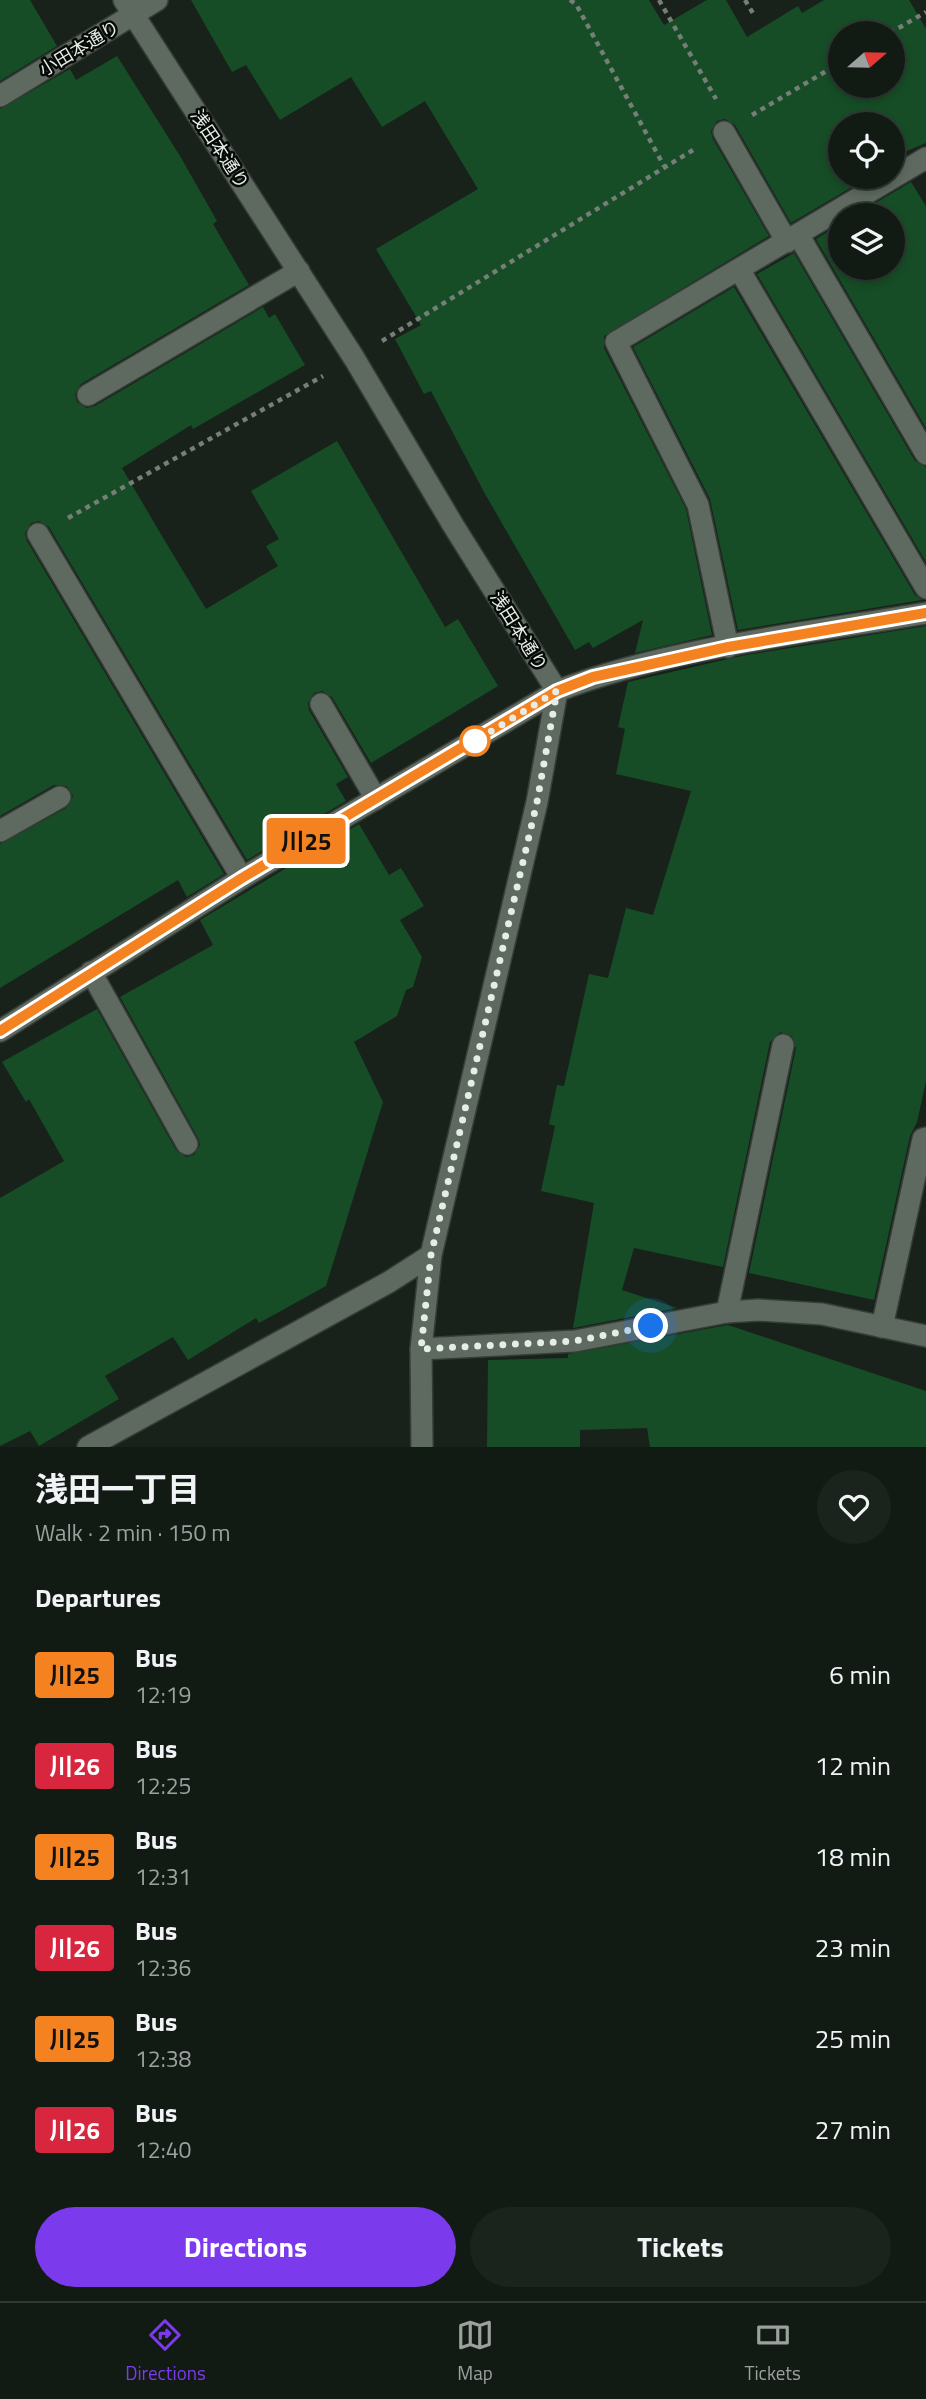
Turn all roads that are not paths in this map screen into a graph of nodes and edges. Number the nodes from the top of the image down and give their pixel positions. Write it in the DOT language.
graph roads {
  1 [pos="157,0"];
  2 [pos="129,7"];
  3 [pos="0,96"];
  4 [pos="724,132"];
  5 [pos="926,158"];
  6 [pos="793,239"];
  7 [pos="739,269"];
  8 [pos="299,271"];
  9 [pos="88,395"];
  10 [pos="926,454"];
  11 [pos="38,534"];
  12 [pos="926,587"];
  13 [pos="926,613"];
  14 [pos="728,647"];
  15 [pos="557,691"];
  16 [pos="321,704"];
  17 [pos="60,797"];
  18 [pos="376,799"];
  19 [pos="0,831"];
  20 [pos="242,878"];
  21 [pos="91,972"];
  22 [pos="0,1031"];
  23 [pos="783,1045"];
  24 [pos="926,1138"];
  25 [pos="187,1144"];
  26 [pos="431,1255"];
  27 [pos="727,1312"];
  28 [pos="882,1327"];
  29 [pos="926,1336"];
  30 [pos="421,1349"];
  31 [pos="88,1447"];
  32 [pos="422,1447"];
  1 -- 2 [label="street, 小田本通り"];
  2 -- 3 [label="street, 小田本通り"];
  2 -- 8 [label="street, 浅田本通り"];
  4 -- 6 [label="street"];
  5 -- 6 [label="street"];
  6 -- 7 [label="street"];
  6 -- 10 [label="street"];
  7 -- 12 [label="street"];
  7 -- 14 [label="street"];
  8 -- 9 [label="street"];
  8 -- 15 [label="street, 浅田本通り"];
  11 -- 20 [label="street"];
  13 -- 14 [label="street"];
  14 -- 15 [label="street"];
  15 -- 18 [label="street"];
  15 -- 26 [label="street, 浅田本通り"];
  16 -- 18 [label="street"];
  17 -- 19 [label="street"];
  18 -- 20 [label="street"];
  20 -- 21 [label="street"];
  21 -- 22 [label="street"];
  21 -- 25 [label="street"];
  23 -- 27 [label="street"];
  24 -- 28 [label="street"];
  26 -- 30 [label="street, 浅田本通り"];
  26 -- 31 [label="street"];
  27 -- 28 [label="street"];
  27 -- 30 [label="street"];
  28 -- 29 [label="street"];
  30 -- 32 [label="street, 浅田本通り"];
}
